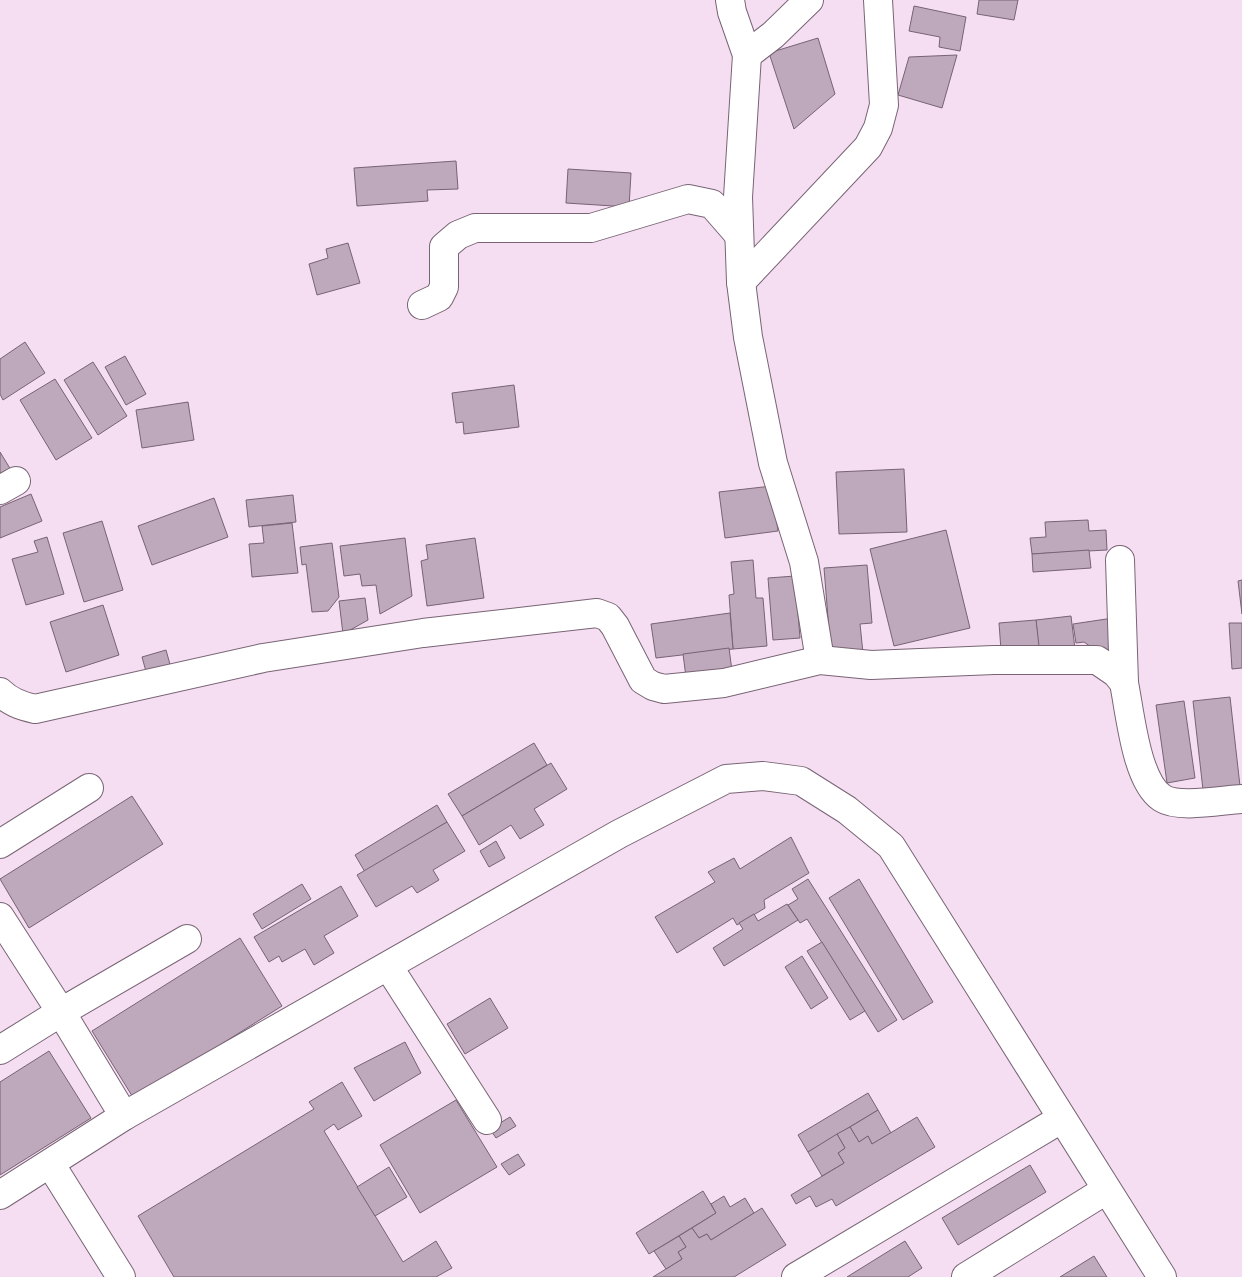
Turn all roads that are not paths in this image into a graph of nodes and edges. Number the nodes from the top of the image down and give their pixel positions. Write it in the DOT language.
graph roads {
  1 [pos="730,0"];
  2 [pos="809,0"];
  3 [pos="878,0"];
  4 [pos="747,55"];
  5 [pos="740,235"];
  6 [pos="741,282"];
  7 [pos="422,305"];
  8 [pos="1120,560"];
  9 [pos="820,660"];
  10 [pos="1124,683"];
  11 [pos="0,692"];
  12 [pos="89,788"];
  13 [pos="1242,799"];
  14 [pos="0,844"];
  15 [pos="0,917"];
  16 [pos="187,939"];
  17 [pos="388,966"];
  18 [pos="61,1012"];
  19 [pos="0,1050"];
  20 [pos="124,1116"];
  21 [pos="1060,1119"];
  22 [pos="487,1120"];
  23 [pos="51,1165"];
  24 [pos="1106,1190"];
  25 [pos="0,1195"];
  26 [pos="121,1277"];
  27 [pos="796,1277"];
  28 [pos="966,1277"];
  29 [pos="1162,1277"];
  1 -- 4 [label="street"];
  2 -- 4 [label="street"];
  3 -- 6 [label="street"];
  4 -- 5 [label="street"];
  5 -- 6 [label="street"];
  5 -- 7 [label="street"];
  6 -- 9 [label="street"];
  8 -- 10 [label="street"];
  9 -- 10 [label="street"];
  9 -- 11 [label="street"];
  10 -- 13 [label="street"];
  12 -- 14 [label="street"];
  15 -- 18 [label="street"];
  16 -- 18 [label="street"];
  17 -- 20 [label="street"];
  17 -- 21 [label="street"];
  17 -- 22 [label="street"];
  18 -- 19 [label="street"];
  18 -- 20 [label="street"];
  20 -- 23 [label="street"];
  21 -- 24 [label="street"];
  21 -- 27 [label="street"];
  23 -- 25 [label="street"];
  23 -- 26 [label="street"];
  24 -- 28 [label="street"];
  24 -- 29 [label="street"];
}
